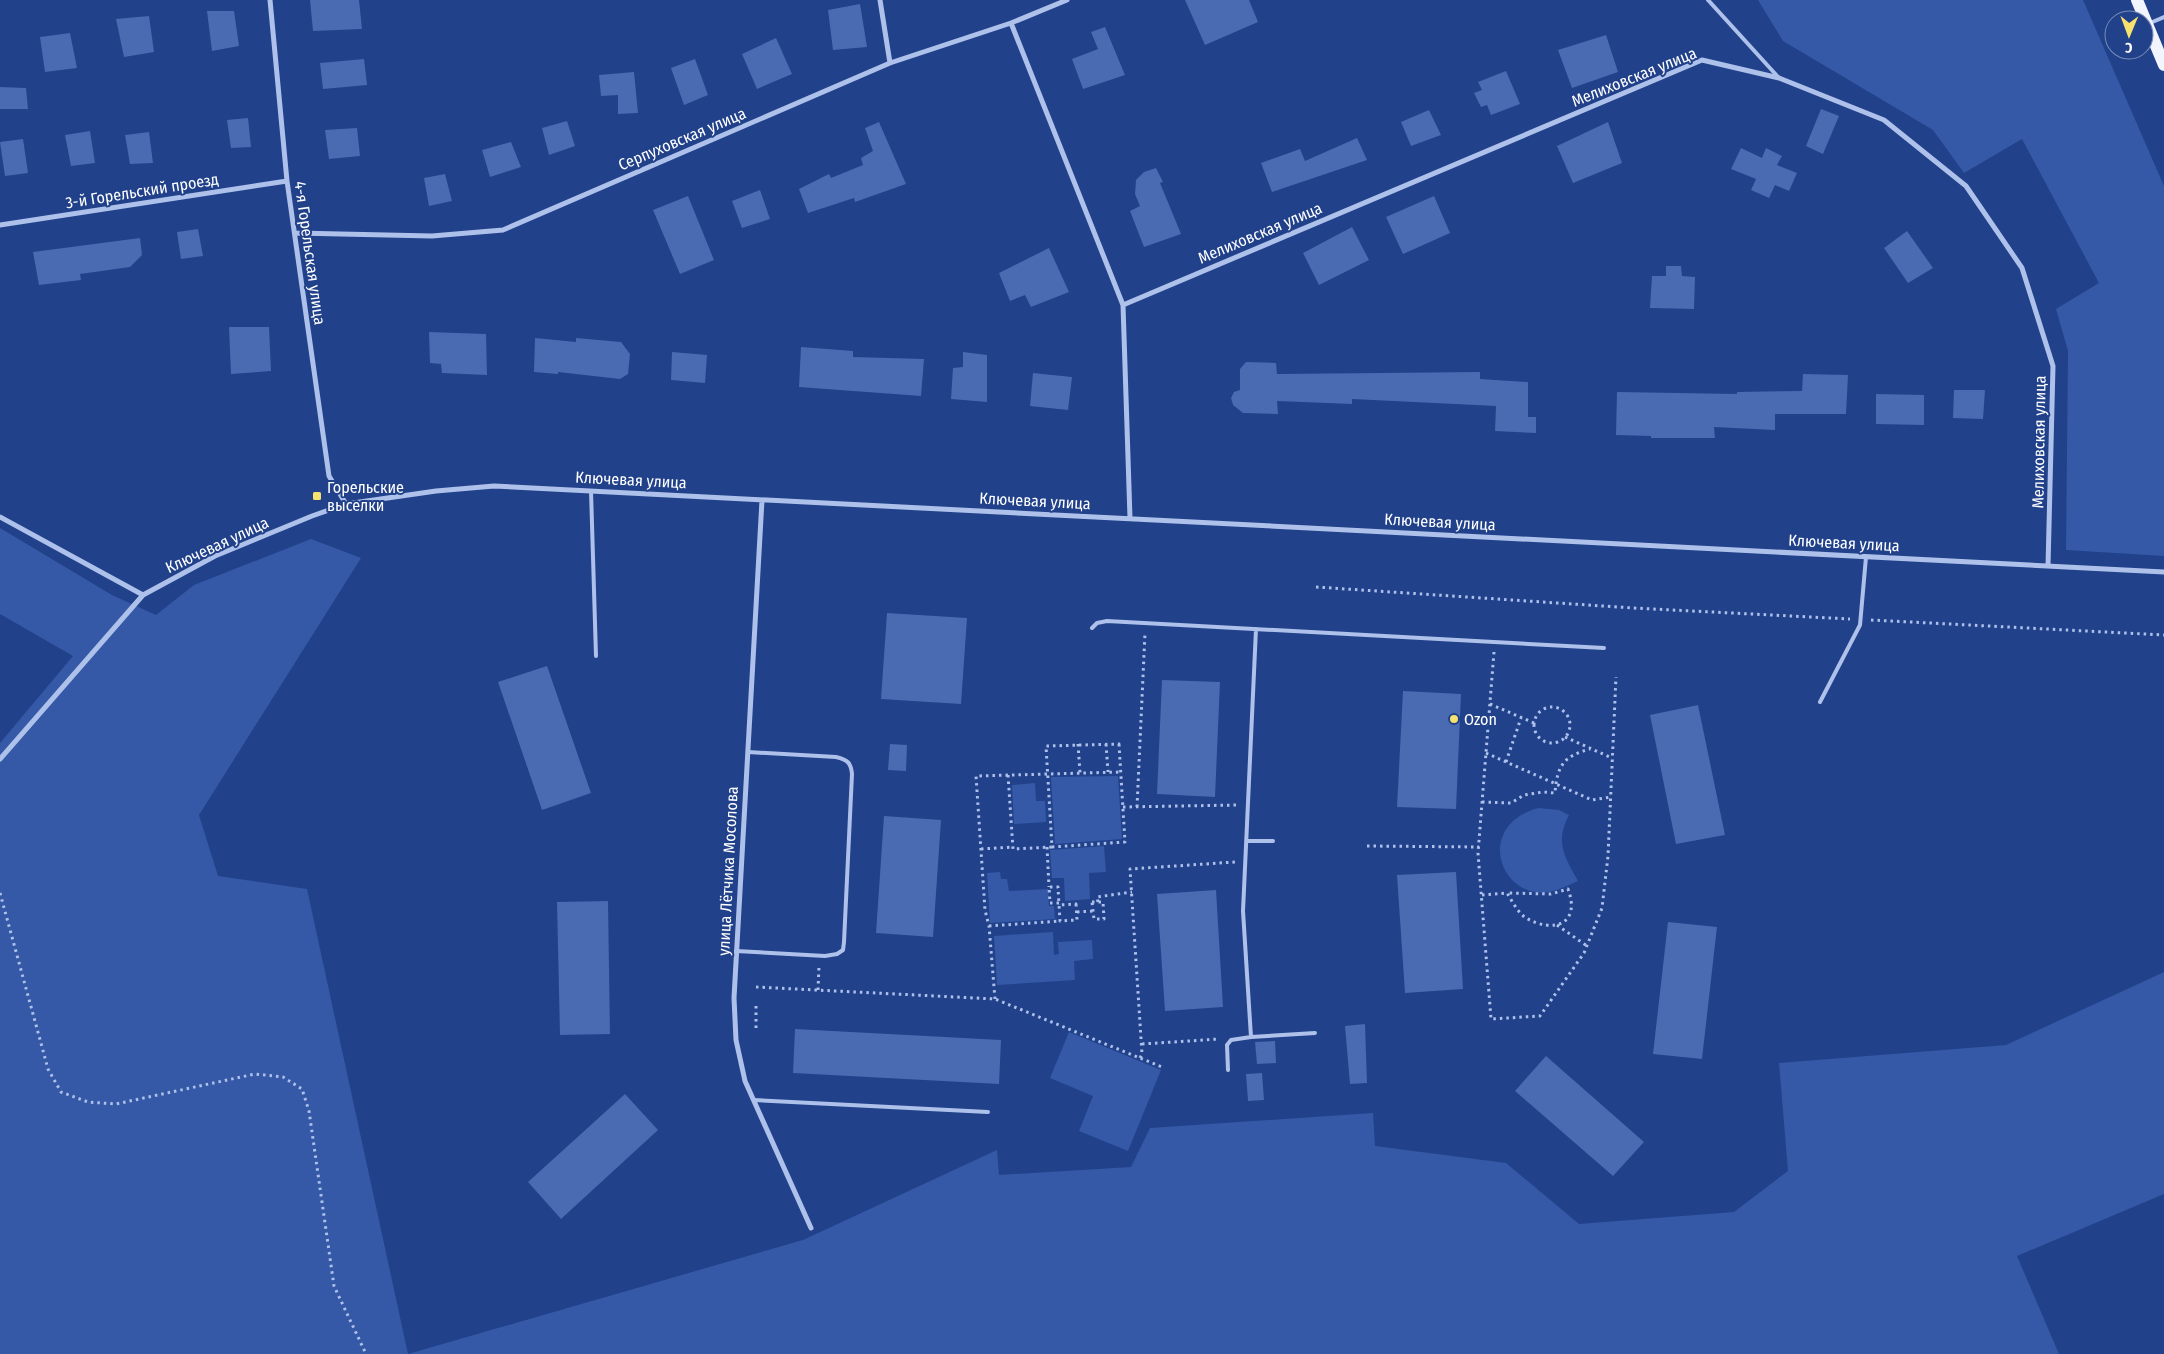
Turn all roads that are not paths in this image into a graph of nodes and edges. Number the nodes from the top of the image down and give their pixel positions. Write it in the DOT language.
graph roads {
  1 [pos="270,0"];
  2 [pos="880,0"];
  3 [pos="1067,0"];
  4 [pos="1708,0"];
  5 [pos="1011,23"];
  6 [pos="2154,41"];
  7 [pos="890,63"];
  8 [pos="2164,65"];
  9 [pos="1779,78"];
  10 [pos="287,181"];
  11 [pos="0,225"];
  12 [pos="295,233"];
  13 [pos="1123,305"];
  14 [pos="591,491"];
  15 [pos="762,500"];
  16 [pos="346,504"];
  17 [pos="0,517"];
  18 [pos="1130,518"];
  19 [pos="1866,557"];
  20 [pos="2048,566"];
  21 [pos="2164,572"];
  22 [pos="143,595"];
  23 [pos="1092,628"];
  24 [pos="1256,629"];
  25 [pos="1604,648"];
  26 [pos="596,656"];
  27 [pos="1820,702"];
  28 [pos="748,752"];
  29 [pos="0,759"];
  30 [pos="1274,841"];
  31 [pos="1246,842"];
  32 [pos="736,952"];
  33 [pos="1315,1033"];
  34 [pos="1251,1037"];
  35 [pos="1228,1070"];
  36 [pos="754,1100"];
  37 [pos="988,1112"];
  38 [pos="811,1228"];
  1 -- 10 [label="street, 4-я Горельская улица"];
  2 -- 7 [label="street"];
  3 -- 5 [label="street, Серпуховская улица"];
  4 -- 9 [label="lane"];
  5 -- 7 [label="street, Серпуховская улица"];
  5 -- 13 [label="street"];
  6 -- 8 [label="main road"];
  7 -- 12 [label="street, Серпуховская улица"];
  9 -- 13 [label="street, Мелиховская улица"];
  9 -- 20 [label="street, Мелиховская улица"];
  10 -- 11 [label="street, 3-й Горельский проезд"];
  10 -- 12 [label="street, 4-я Горельская улица"];
  12 -- 16 [label="street, 4-я Горельская улица"];
  13 -- 18 [label="street"];
  14 -- 15 [label="street, Ключевая улица"];
  14 -- 16 [label="street, Ключевая улица"];
  14 -- 26 [label="lane"];
  15 -- 18 [label="street, Ключевая улица"];
  15 -- 28 [label="street, улица Лётчика Мосолова"];
  16 -- 22 [label="street, Ключевая улица"];
  17 -- 22 [label="street"];
  18 -- 19 [label="street, Ключевая улица"];
  19 -- 20 [label="street, Ключевая улица"];
  19 -- 27 [label="lane"];
  20 -- 21 [label="street, Ключевая улица"];
  22 -- 29 [label="street, Ключевая улица"];
  23 -- 24 [label="lane"];
  24 -- 25 [label="lane"];
  24 -- 31 [label="lane"];
  28 -- 32 [label="street, улица Лётчика Мосолова"];
  28 -- 32 [label="lane"];
  30 -- 31 [label="lane"];
  31 -- 34 [label="lane"];
  32 -- 36 [label="street, улица Лётчика Мосолова"];
  33 -- 34 [label="lane"];
  34 -- 35 [label="lane"];
  36 -- 37 [label="lane"];
  36 -- 38 [label="street, улица Лётчика Мосолова"];
}
